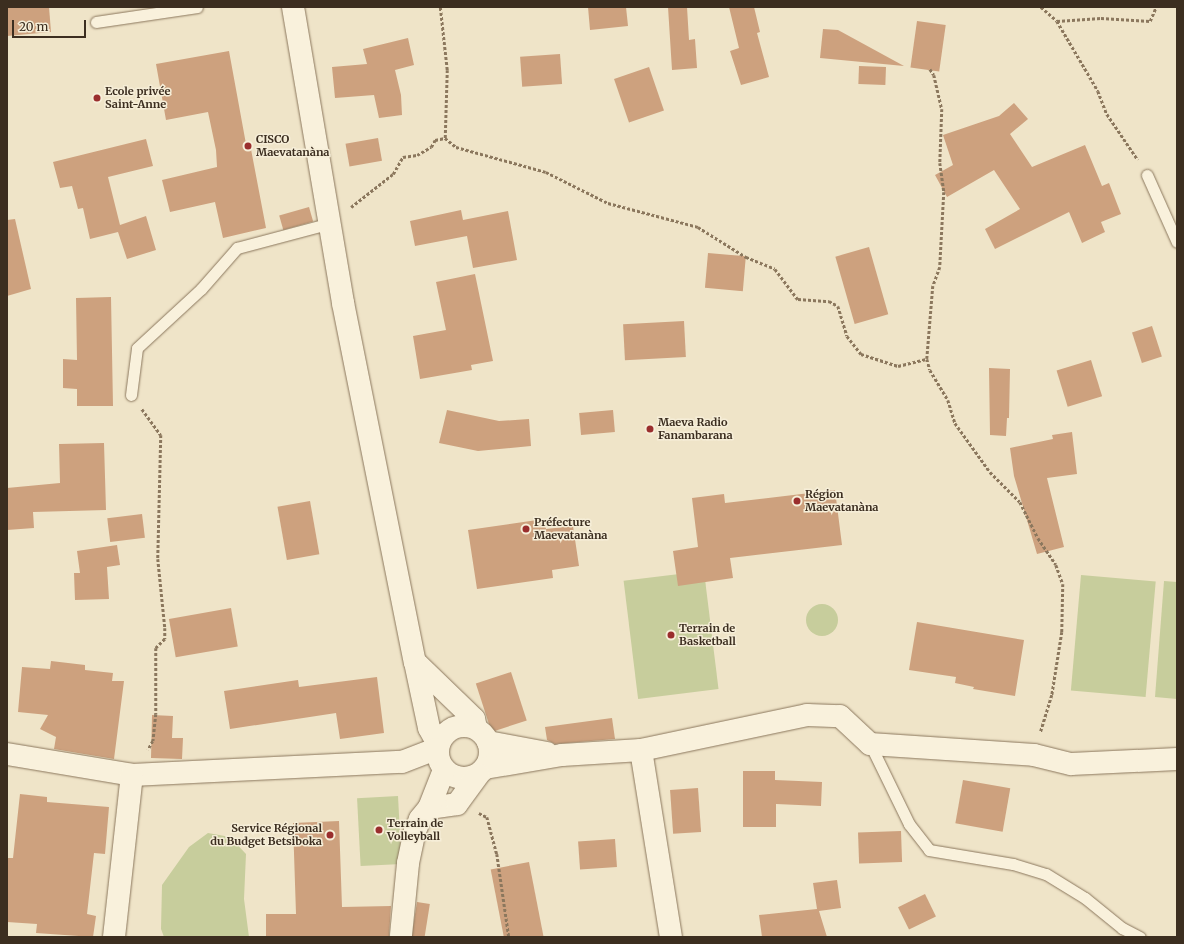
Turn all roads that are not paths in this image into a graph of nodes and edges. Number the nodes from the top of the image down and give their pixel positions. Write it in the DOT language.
graph roads {
  1 [pos="197,7"];
  2 [pos="293,7"];
  3 [pos="96,22"];
  4 [pos="1147,175"];
  5 [pos="331,223"];
  6 [pos="1177,242"];
  7 [pos="131,395"];
  8 [pos="415,662"];
  9 [pos="482,735"];
  10 [pos="870,744"];
  11 [pos="437,746"];
  12 [pos="641,750"];
  13 [pos="7,754"];
  14 [pos="562,755"];
  15 [pos="1177,759"];
  16 [pos="444,770"];
  17 [pos="481,771"];
  18 [pos="132,775"];
  19 [pos="429,808"];
  20 [pos="401,935"];
  21 [pos="114,937"];
  22 [pos="671,937"];
  23 [pos="1140,937"];
  1 -- 3 [label="lane"];
  2 -- 5 [label="street"];
  4 -- 6 [label="lane"];
  5 -- 7 [label="lane"];
  5 -- 8 [label="street"];
  8 -- 9 [label="street"];
  8 -- 11 [label="street"];
  9 -- 11 [label="street"];
  9 -- 14 [label="street"];
  9 -- 17 [label="street"];
  10 -- 12 [label="street"];
  10 -- 15 [label="street"];
  10 -- 23 [label="lane"];
  11 -- 16 [label="street"];
  11 -- 18 [label="street"];
  12 -- 14 [label="street"];
  12 -- 22 [label="street"];
  13 -- 18 [label="street"];
  14 -- 17 [label="street"];
  16 -- 17 [label="street"];
  16 -- 19 [label="street"];
  17 -- 19 [label="street"];
  18 -- 21 [label="street"];
  19 -- 20 [label="street"];
}
